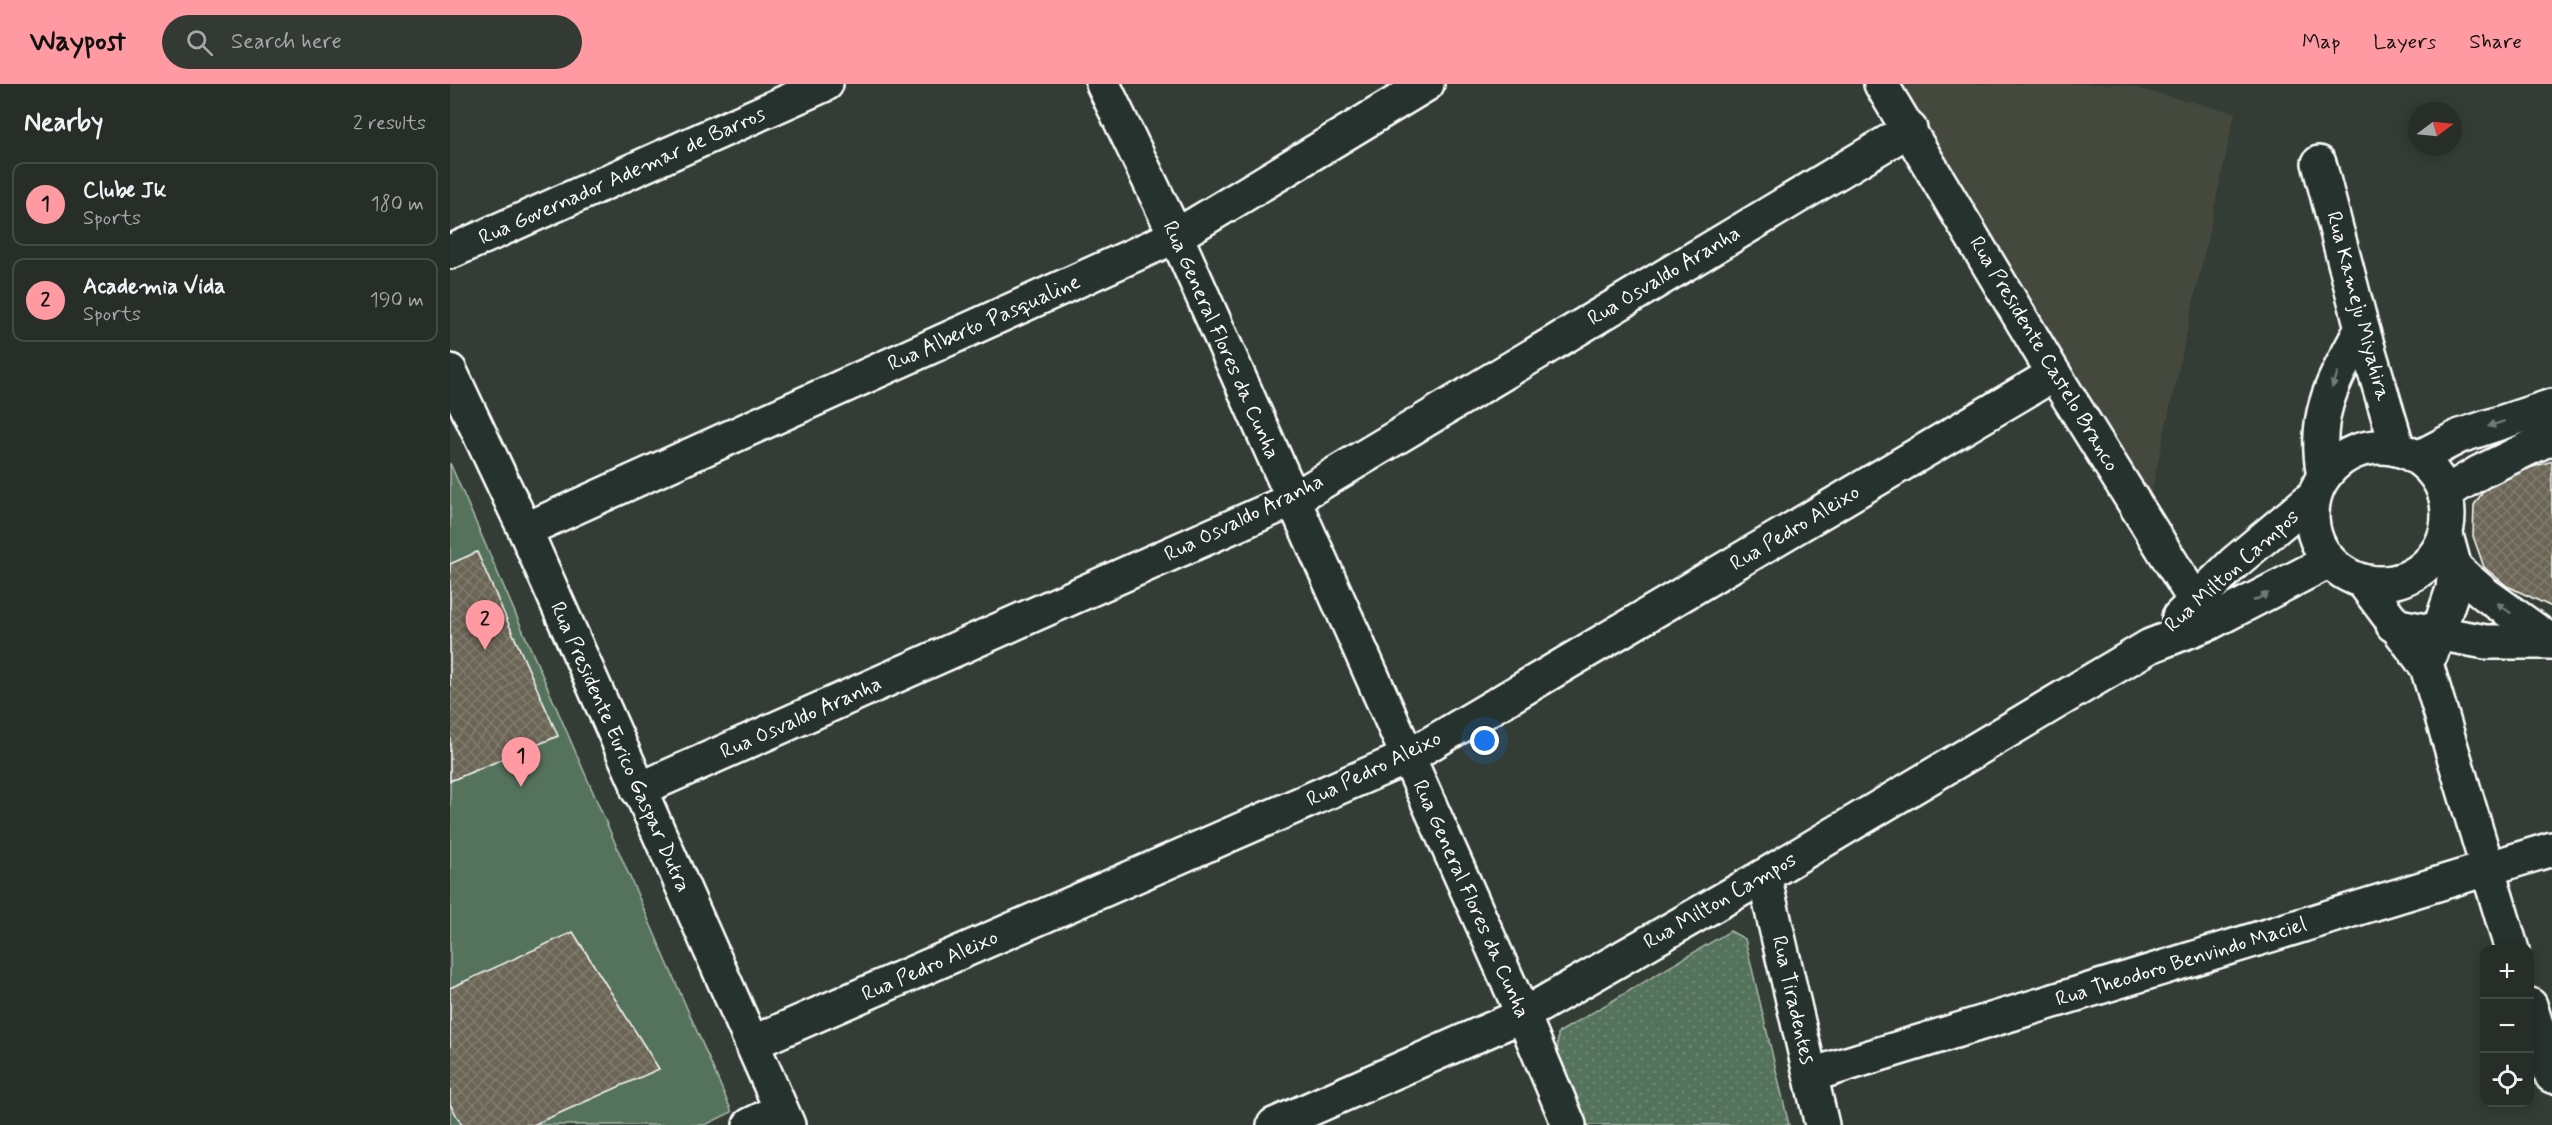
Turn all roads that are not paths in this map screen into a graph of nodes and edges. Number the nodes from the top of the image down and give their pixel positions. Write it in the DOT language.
graph roads {
  1 [pos="826,84"];
  2 [pos="1103,84"];
  3 [pos="1427,84"];
  4 [pos="1881,84"];
  5 [pos="1910,129"];
  6 [pos="2319,163"];
  7 [pos="1176,236"];
  8 [pos="450,252"];
  9 [pos="2362,328"];
  10 [pos="450,370"];
  11 [pos="2054,374"];
  12 [pos="2552,406"];
  13 [pos="2552,437"];
  14 [pos="2408,454"];
  15 [pos="2319,486"];
  16 [pos="2445,493"];
  17 [pos="1293,500"];
  18 [pos="525,530"];
  19 [pos="2446,535"];
  20 [pos="2329,561"];
  21 [pos="2455,568"];
  22 [pos="2364,583"];
  23 [pos="2201,612"];
  24 [pos="2393,625"];
  25 [pos="2438,632"];
  26 [pos="2427,667"];
  27 [pos="1408,757"];
  28 [pos="638,790"];
  29 [pos="2552,849"];
  30 [pos="2487,869"];
  31 [pos="1764,876"];
  32 [pos="2510,945"];
  33 [pos="1523,1015"];
  34 [pos="2534,1020"];
  35 [pos="752,1043"];
  36 [pos="1811,1075"];
  37 [pos="2552,1076"];
  38 [pos="784,1118"];
  39 [pos="750,1125"];
  40 [pos="1274,1125"];
  41 [pos="1569,1125"];
  42 [pos="1822,1125"];
  1 -- 8 [label="street, Rua Governador Ademar de Barros"];
  2 -- 7 [label="street, Rua General Flores da Cunha"];
  3 -- 7 [label="street, Rua Alberto Pasqualine"];
  4 -- 5 [label="street, Rua Presidente Castelo Branco"];
  5 -- 11 [label="street, Rua Presidente Castelo Branco"];
  5 -- 17 [label="street, Rua Osvaldo Aranha"];
  6 -- 9 [label="street, Rua Kameju Miyahira"];
  7 -- 17 [label="street, Rua General Flores da Cunha"];
  7 -- 18 [label="street, Rua Alberto Pasqualine"];
  9 -- 14 [label="street, Rua Kameju Miyahira"];
  9 -- 15 [label="street, one-way"];
  10 -- 18 [label="street, Rua Presidente Eurico Gaspar Dutra"];
  11 -- 23 [label="street, Rua Presidente Castelo Branco"];
  11 -- 27 [label="street, Rua Pedro Aleixo"];
  12 -- 14 [label="street, one-way"];
  13 -- 16 [label="street"];
  14 -- 15 [label="street"];
  14 -- 16 [label="street"];
  15 -- 20 [label="street"];
  15 -- 23 [label="street, Rua Milton Campos"];
  16 -- 19 [label="street"];
  17 -- 27 [label="street, Rua General Flores da Cunha"];
  17 -- 28 [label="street, Rua Osvaldo Aranha"];
  18 -- 28 [label="street, Rua Presidente Eurico Gaspar Dutra"];
  19 -- 21 [label="street"];
  19 -- 22 [label="street"];
  20 -- 22 [label="street"];
  23 -- 20 [label="street, Rua Milton Campos, one-way"];
  21 -- 25 [label="street"];
  25 -- 21 [label="street, one-way"];
  22 -- 24 [label="street"];
  23 -- 31 [label="street, Rua Milton Campos"];
  24 -- 25 [label="street"];
  24 -- 26 [label="street"];
  25 -- 26 [label="street"];
  26 -- 30 [label="street"];
  27 -- 33 [label="street, Rua General Flores da Cunha"];
  27 -- 35 [label="street, Rua Pedro Aleixo"];
  28 -- 35 [label="street, Rua Presidente Eurico Gaspar Dutra"];
  29 -- 30 [label="street, Rua Theodoro Benvindo Maciel"];
  30 -- 32 [label="street"];
  30 -- 36 [label="street, Rua Theodoro Benvindo Maciel"];
  31 -- 33 [label="street, Rua Milton Campos"];
  31 -- 36 [label="street, Rua Tiradentes"];
  33 -- 40 [label="street, Rua Milton Campos"];
  33 -- 41 [label="street, Rua General Flores da Cunha"];
  34 -- 37 [label="street"];
  35 -- 38 [label="street, Rua Presidente Eurico Gaspar Dutra"];
  36 -- 42 [label="street, Rua Tiradentes"];
  38 -- 39 [label="street"];
}
